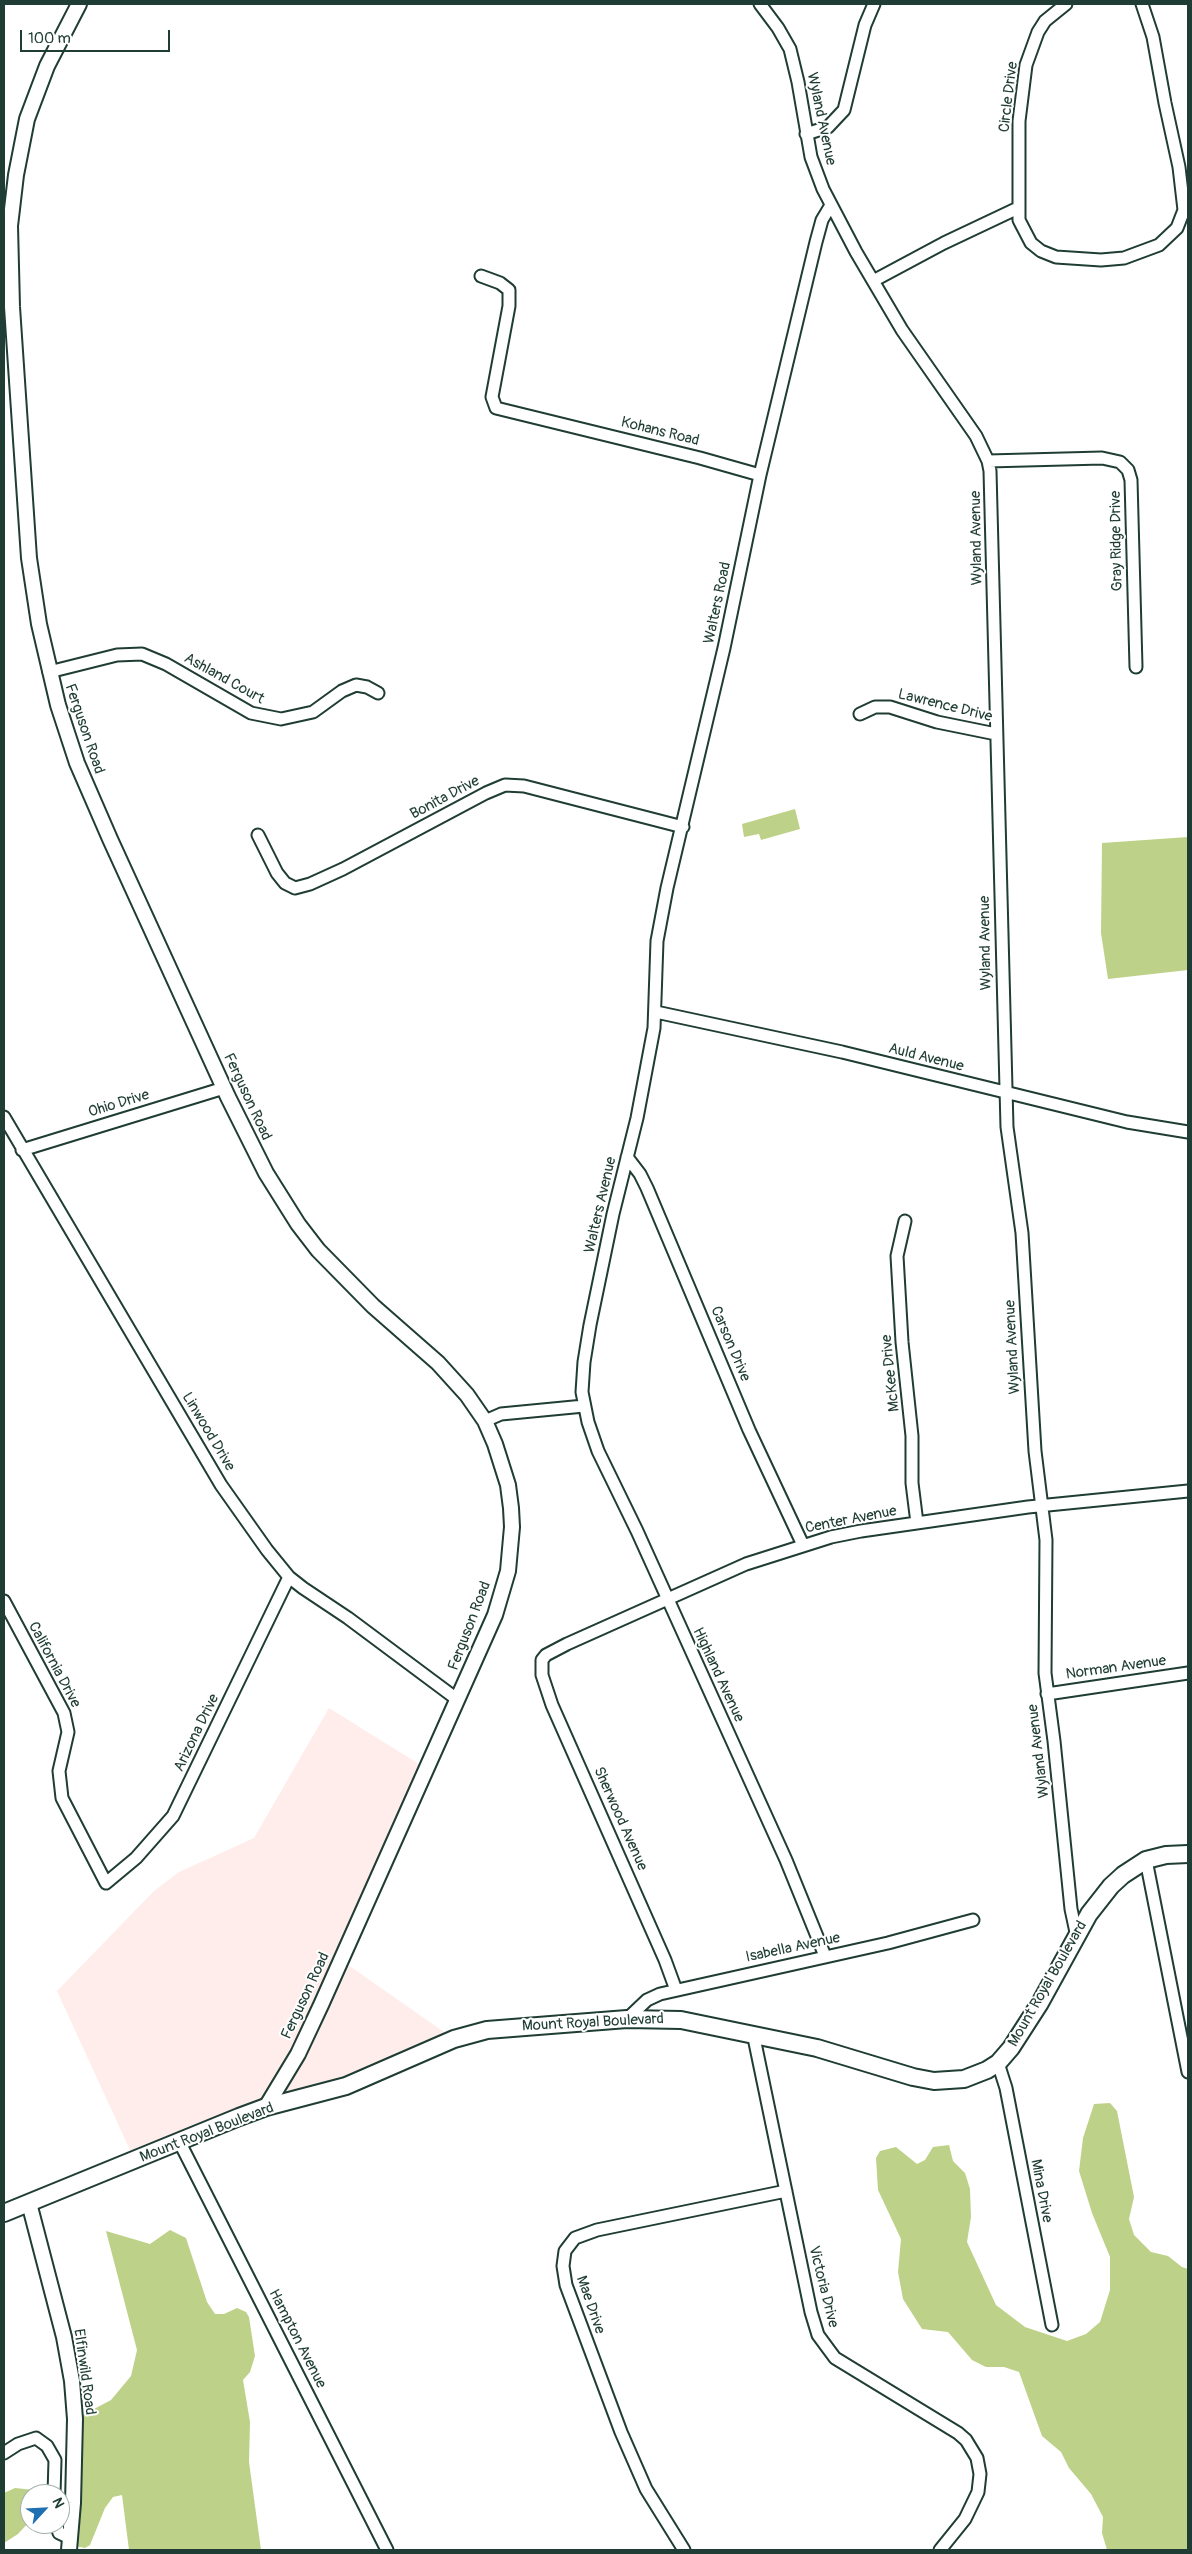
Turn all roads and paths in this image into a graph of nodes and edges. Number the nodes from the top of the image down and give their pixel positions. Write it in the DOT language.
graph roads {
  1 [pos="79,4"];
  2 [pos="760,4"];
  3 [pos="874,4"];
  4 [pos="1066,4"];
  5 [pos="1142,4"];
  6 [pos="806,134"];
  7 [pos="8,199"];
  8 [pos="831,205"];
  9 [pos="1018,208"];
  10 [pos="481,276"];
  11 [pos="873,281"];
  12 [pos="8,335"];
  13 [pos="988,461"];
  14 [pos="760,475"];
  15 [pos="1136,667"];
  16 [pos="49,672"];
  17 [pos="378,693"];
  18 [pos="860,714"];
  19 [pos="996,734"];
  20 [pos="682,827"];
  21 [pos="258,835"];
  22 [pos="656,1012"];
  23 [pos="224,1088"];
  24 [pos="1006,1094"];
  25 [pos="4,1116"];
  26 [pos="1188,1132"];
  27 [pos="22,1150"];
  28 [pos="627,1158"];
  29 [pos="905,1221"];
  30 [pos="584,1406"];
  31 [pos="485,1421"];
  32 [pos="1188,1491"];
  33 [pos="1042,1506"];
  34 [pos="917,1523"];
  35 [pos="803,1545"];
  36 [pos="289,1577"];
  37 [pos="4,1601"];
  38 [pos="668,1601"];
  39 [pos="542,1660"];
  40 [pos="1188,1673"];
  41 [pos="1047,1694"];
  42 [pos="458,1700"];
  43 [pos="1188,1854"];
  44 [pos="1146,1860"];
  45 [pos="106,1883"];
  46 [pos="972,1920"];
  47 [pos="1077,1937"];
  48 [pos="825,1956"];
  49 [pos="676,1990"];
  50 [pos="627,2019"];
  51 [pos="753,2033"];
  52 [pos="998,2063"];
  53 [pos="1188,2072"];
  54 [pos="266,2107"];
  55 [pos="180,2143"];
  56 [pos="786,2191"];
  57 [pos="28,2203"];
  58 [pos="4,2213"];
  59 [pos="1052,2325"];
  60 [pos="4,2453"];
  61 [pos="54,2484"];
  62 [pos="59,2534"];
  63 [pos="70,2544"];
  64 [pos="387,2550"];
  65 [pos="684,2550"];
  66 [pos="940,2550"];
  1 -- 7 [label="street, Ferguson Road"];
  2 -- 6 [label="street, Wyland Avenue"];
  3 -- 6 [label="street"];
  4 -- 9 [label="street, Circle Drive"];
  5 -- 9 [label="street, Circle Drive"];
  6 -- 8 [label="street, Wyland Avenue"];
  7 -- 12 [label="street, Ferguson Road"];
  8 -- 11 [label="street, Wyland Avenue"];
  8 -- 14 [label="street, Walters Road"];
  9 -- 11 [label="street"];
  10 -- 14 [label="street, Kohans Road"];
  11 -- 13 [label="street, Wyland Avenue"];
  12 -- 16 [label="street, Ferguson Road"];
  13 -- 15 [label="street, Gray Ridge Drive"];
  13 -- 19 [label="street, Wyland Avenue"];
  14 -- 20 [label="street, Walters Road"];
  16 -- 17 [label="street, Ashland Court"];
  16 -- 23 [label="street, Ferguson Road"];
  18 -- 19 [label="street, Lawrence Drive"];
  19 -- 24 [label="street, Wyland Avenue"];
  20 -- 21 [label="street, Bonita Drive"];
  20 -- 22 [label="street, Walters Road"];
  22 -- 24 [label="street, Auld Avenue"];
  22 -- 28 [label="street, Walters Avenue"];
  23 -- 27 [label="street, Ohio Drive"];
  23 -- 31 [label="street, Ferguson Road"];
  24 -- 26 [label="street, Auld Avenue"];
  24 -- 33 [label="street, Wyland Avenue"];
  25 -- 27 [label="street, Linwood Drive"];
  27 -- 36 [label="street, Linwood Drive"];
  28 -- 30 [label="street, Walters Avenue"];
  28 -- 35 [label="street, Carson Drive"];
  29 -- 34 [label="street, McKee Drive"];
  30 -- 31 [label="street"];
  30 -- 38 [label="street, Highland Avenue"];
  31 -- 42 [label="street, Ferguson Road"];
  32 -- 33 [label="street, Center Avenue"];
  33 -- 34 [label="street, Center Avenue"];
  33 -- 41 [label="street, Wyland Avenue"];
  34 -- 35 [label="street, Center Avenue"];
  35 -- 38 [label="street, Center Avenue"];
  36 -- 42 [label="street, Linwood Drive"];
  36 -- 45 [label="street, Arizona Drive"];
  37 -- 45 [label="street, California Drive"];
  38 -- 39 [label="street, Center Avenue"];
  38 -- 48 [label="street, Highland Avenue"];
  39 -- 49 [label="street, Sherwood Avenue"];
  40 -- 41 [label="street, Norman Avenue"];
  41 -- 47 [label="street, Wyland Avenue"];
  42 -- 54 [label="street, Ferguson Road"];
  43 -- 44 [label="main road, Mount Royal Boulevard"];
  44 -- 47 [label="main road, Mount Royal Boulevard"];
  44 -- 53 [label="street"];
  46 -- 48 [label="street, Isabella Avenue"];
  47 -- 52 [label="main road, Mount Royal Boulevard"];
  48 -- 49 [label="street, Isabella Avenue"];
  49 -- 50 [label="street, Isabella Avenue"];
  50 -- 51 [label="main road, Mount Royal Boulevard"];
  50 -- 54 [label="main road, Mount Royal Boulevard"];
  51 -- 52 [label="main road, Mount Royal Boulevard"];
  51 -- 56 [label="street, Victoria Drive"];
  52 -- 59 [label="street, Mina Drive"];
  54 -- 55 [label="main road, Mount Royal Boulevard"];
  55 -- 57 [label="main road, Mount Royal Boulevard"];
  55 -- 64 [label="street, Hampton Avenue"];
  56 -- 65 [label="street, Mae Drive"];
  56 -- 66 [label="street, Victoria Drive"];
  57 -- 58 [label="main road, Mount Royal Boulevard"];
  57 -- 63 [label="street, Elfinwild Road"];
  60 -- 61 [label="street"];
  62 -- 63 [label="street"];
}
